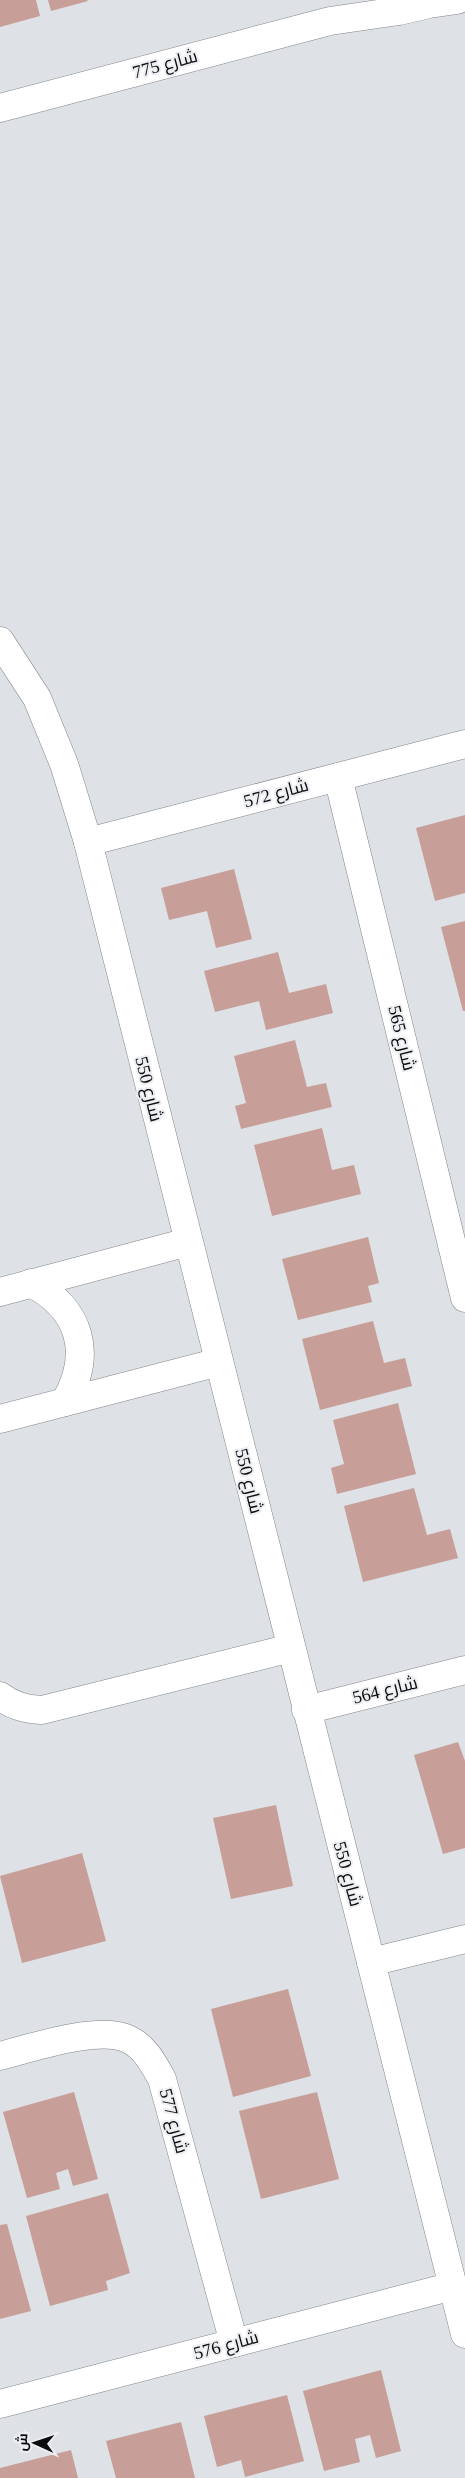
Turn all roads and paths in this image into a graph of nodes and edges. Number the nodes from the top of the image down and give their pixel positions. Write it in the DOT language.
graph roads {
  1 [pos="376,0"];
  2 [pos="457,0"];
  3 [pos="330,20"];
  4 [pos="0,108"];
  5 [pos="0,641"];
  6 [pos="465,744"];
  7 [pos="338,777"];
  8 [pos="88,842"];
  9 [pos="188,1242"];
  10 [pos="31,1283"];
  11 [pos="0,1292"];
  12 [pos="465,1298"];
  13 [pos="218,1362"];
  14 [pos="65,1402"];
  15 [pos="0,1419"];
  16 [pos="290,1648"];
  17 [pos="465,1670"];
  18 [pos="0,1696"];
  19 [pos="306,1710"];
  20 [pos="465,1939"];
  21 [pos="371,1962"];
  22 [pos="0,2056"];
  23 [pos="453,2286"];
  24 [pos="465,2334"];
  25 [pos="234,2342"];
  26 [pos="0,2404"];
  1 -- 3 [label="street, شارع 775"];
  2 -- 3 [label="street, شارع 775"];
  3 -- 4 [label="street, شارع 775"];
  5 -- 8 [label="street, شارع 550"];
  6 -- 7 [label="street, شارع 572"];
  7 -- 8 [label="street, شارع 572"];
  7 -- 12 [label="street, شارع 565"];
  8 -- 9 [label="street, شارع 550"];
  9 -- 10 [label="street"];
  9 -- 13 [label="street, شارع 550"];
  10 -- 11 [label="street"];
  10 -- 14 [label="street"];
  13 -- 14 [label="street"];
  13 -- 16 [label="street, شارع 550"];
  14 -- 15 [label="street"];
  16 -- 18 [label="street"];
  16 -- 19 [label="street, شارع 550"];
  17 -- 19 [label="street, شارع 564"];
  19 -- 21 [label="street, شارع 550"];
  20 -- 21 [label="street"];
  21 -- 23 [label="street, شارع 550"];
  22 -- 25 [label="street, شارع 577"];
  23 -- 24 [label="street, شارع 550"];
  23 -- 25 [label="street, شارع 576"];
  25 -- 26 [label="street, شارع 576"];
}
